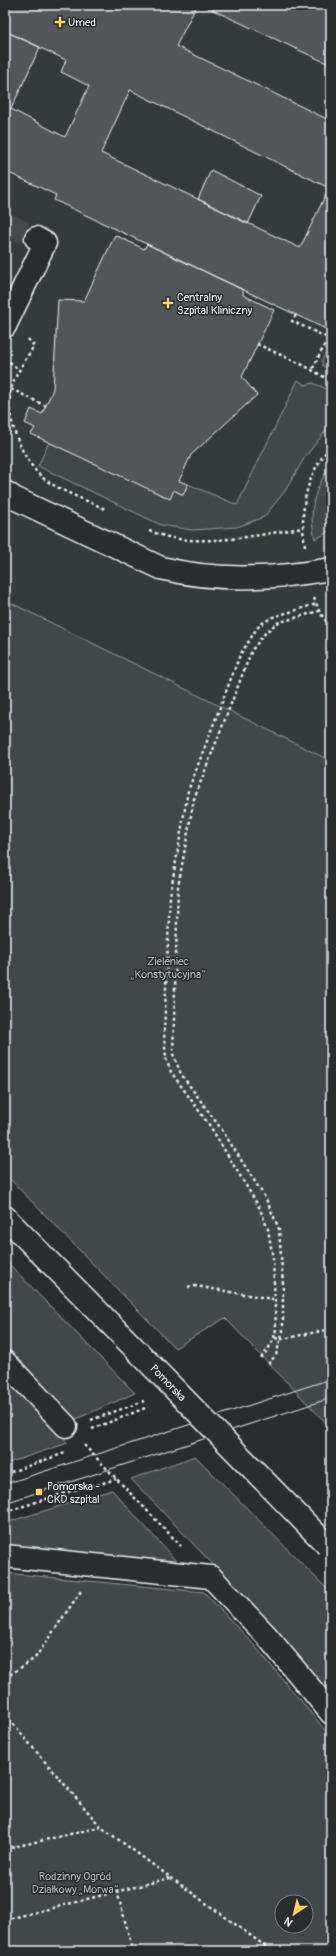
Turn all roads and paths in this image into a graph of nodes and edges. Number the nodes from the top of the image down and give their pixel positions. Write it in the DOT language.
graph roads {
  1 [pos="36,238"];
  2 [pos="296,315"];
  3 [pos="5,326"];
  4 [pos="257,344"];
  5 [pos="5,358"];
  6 [pos="312,370"];
  7 [pos="331,381"];
  8 [pos="11,389"];
  9 [pos="46,406"];
  10 [pos="331,446"];
  11 [pos="5,492"];
  12 [pos="108,511"];
  13 [pos="142,528"];
  14 [pos="303,528"];
  15 [pos="331,570"];
  16 [pos="309,573"];
  17 [pos="316,604"];
  18 [pos="319,611"];
  19 [pos="331,627"];
  20 [pos="5,1217"];
  21 [pos="188,1287"];
  22 [pos="273,1299"];
  23 [pos="331,1329"];
  24 [pos="275,1338"];
  25 [pos="282,1339"];
  26 [pos="261,1358"];
  27 [pos="5,1362"];
  28 [pos="268,1364"];
  29 [pos="144,1401"];
  30 [pos="148,1407"];
  31 [pos="69,1430"];
  32 [pos="60,1456"];
  33 [pos="5,1474"];
  34 [pos="116,1479"];
  35 [pos="5,1512"];
  36 [pos="329,1547"];
  37 [pos="5,1556"];
  38 [pos="90,1564"];
  39 [pos="211,1577"];
  40 [pos="5,1678"];
  41 [pos="331,1713"];
  42 [pos="5,1715"];
  43 [pos="101,1827"];
  44 [pos="5,1850"];
  45 [pos="170,1878"];
  46 [pos="116,1891"];
  47 [pos="5,1920"];
  48 [pos="133,1951"];
  49 [pos="272,1951"];
  1 -- 3 [label="street"];
  2 -- 6 [label="path"];
  4 -- 6 [label="path"];
  5 -- 8 [label="path"];
  6 -- 7 [label="path"];
  8 -- 9 [label="path"];
  8 -- 12 [label="path"];
  10 -- 14 [label="path"];
  11 -- 16 [label="street"];
  13 -- 14 [label="path"];
  14 -- 16 [label="path"];
  15 -- 16 [label="street"];
  16 -- 17 [label="path"];
  17 -- 18 [label="path"];
  17 -- 22 [label="path"];
  18 -- 19 [label="path"];
  18 -- 25 [label="path"];
  20 -- 36 [label="street, Pomorska, bridge"];
  21 -- 22 [label="path"];
  22 -- 24 [label="path"];
  23 -- 25 [label="path"];
  24 -- 25 [label="path"];
  24 -- 26 [label="path"];
  25 -- 28 [label="path"];
  27 -- 31 [label="street"];
  29 -- 31 [label="path"];
  30 -- 31 [label="path"];
  31 -- 34 [label="path"];
  32 -- 33 [label="path"];
  34 -- 35 [label="path"];
  34 -- 39 [label="path"];
  37 -- 38 [label="street"];
  38 -- 39 [label="street"];
  38 -- 40 [label="path"];
  39 -- 41 [label="street"];
  42 -- 43 [label="path"];
  43 -- 44 [label="path"];
  43 -- 45 [label="path"];
  45 -- 46 [label="path"];
  45 -- 49 [label="path"];
  46 -- 47 [label="path"];
  46 -- 48 [label="path"];
}
